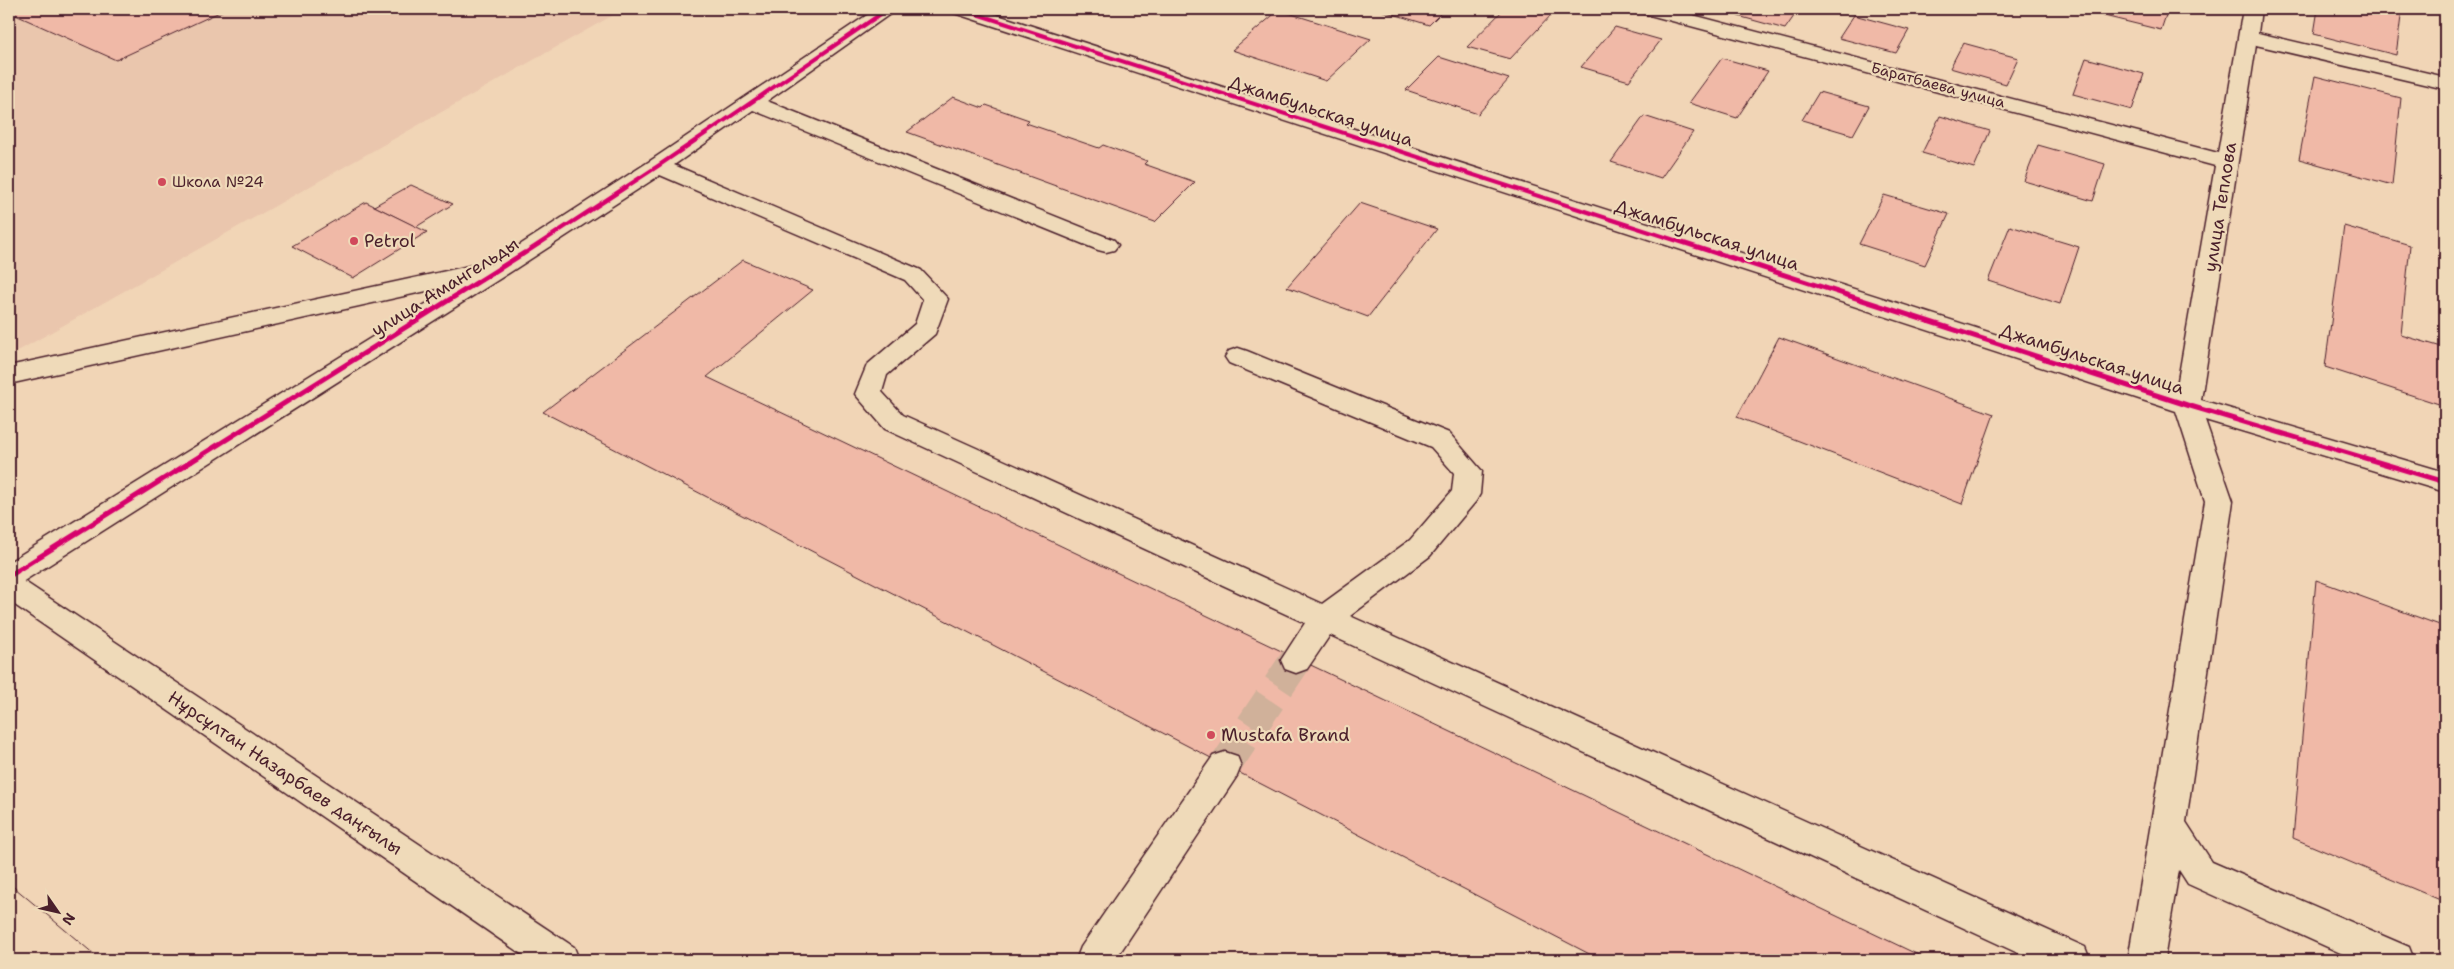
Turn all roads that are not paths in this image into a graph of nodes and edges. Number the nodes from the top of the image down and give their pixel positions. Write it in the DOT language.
graph roads {
  1 [pos="888,9"];
  2 [pos="961,9"];
  3 [pos="1649,9"];
  4 [pos="2252,9"];
  5 [pos="2248,37"];
  6 [pos="2445,83"];
  7 [pos="751,102"];
  8 [pos="2227,162"];
  9 [pos="658,166"];
  10 [pos="1106,245"];
  11 [pos="504,266"];
  12 [pos="1238,357"];
  13 [pos="9,375"];
  14 [pos="2187,405"];
  15 [pos="2445,482"];
  16 [pos="9,576"];
  17 [pos="9,586"];
  18 [pos="1324,619"];
  19 [pos="1296,660"];
  20 [pos="1225,766"];
  21 [pos="2169,825"];
  22 [pos="561,960"];
  23 [pos="1094,960"];
  24 [pos="2072,960"];
  25 [pos="2146,960"];
  26 [pos="2396,960"];
  1 -- 7 [label="street, улица Амангельды"];
  2 -- 14 [label="street, Джамбульская улица"];
  3 -- 8 [label="street, Баратбаева улица"];
  4 -- 5 [label="street, улица Теплова"];
  5 -- 6 [label="street"];
  5 -- 8 [label="street, улица Теплова"];
  7 -- 9 [label="street, улица Амангельды"];
  7 -- 10 [label="street"];
  8 -- 14 [label="street, улица Теплова"];
  9 -- 11 [label="street, улица Амангельды"];
  9 -- 18 [label="street"];
  11 -- 13 [label="street"];
  11 -- 16 [label="street, улица Амангельды"];
  12 -- 18 [label="street"];
  14 -- 15 [label="street, Джамбульская улица"];
  14 -- 21 [label="street"];
  17 -- 22 [label="street, Нұрсұлтан Назарбаев даңғылы"];
  18 -- 19 [label="street"];
  18 -- 24 [label="street"];
  20 -- 23 [label="street"];
  21 -- 25 [label="street"];
  21 -- 26 [label="street"];
}
